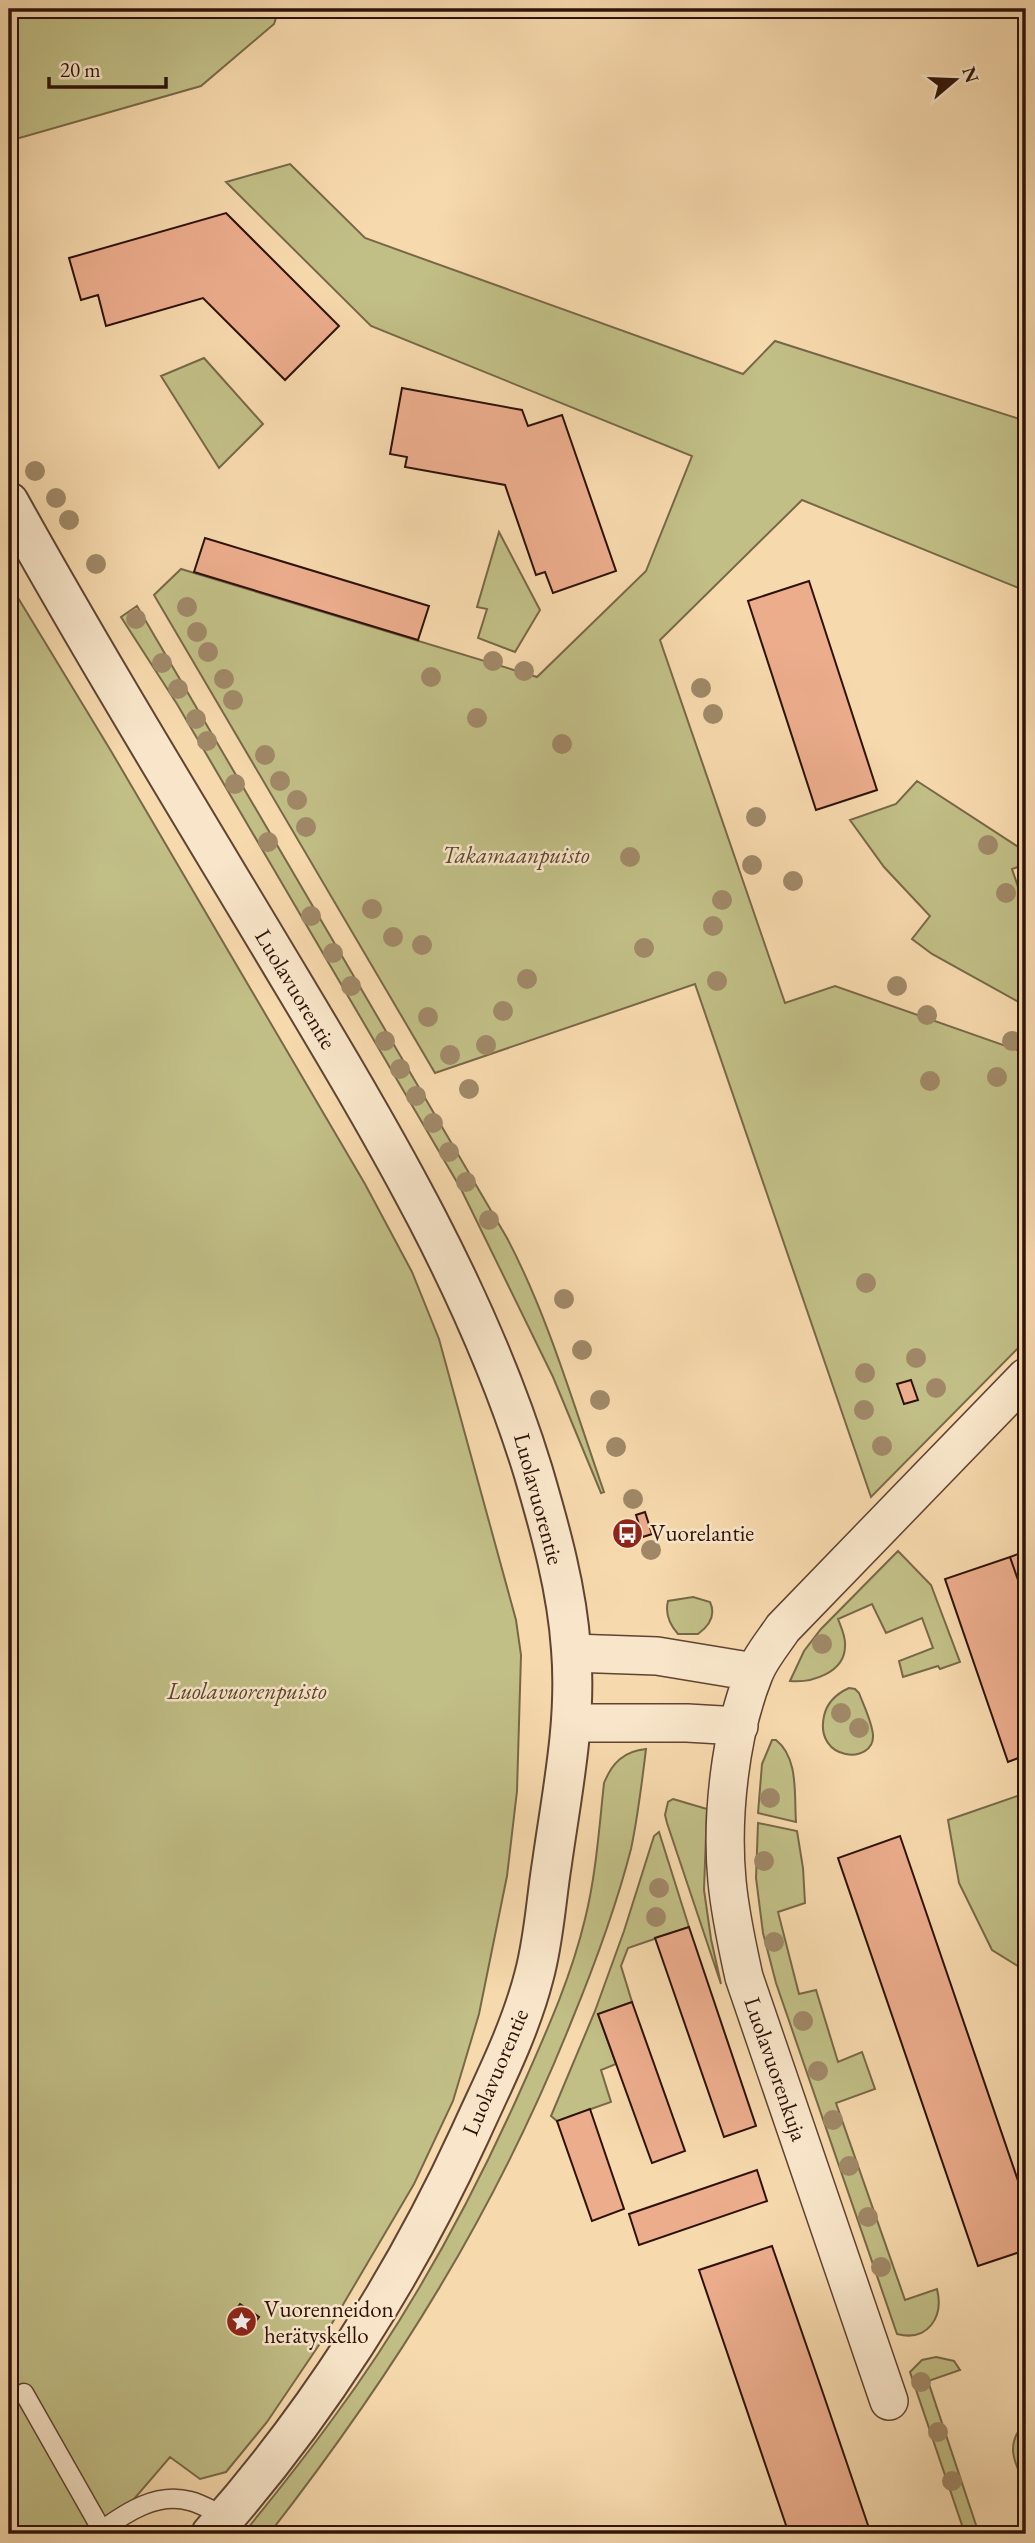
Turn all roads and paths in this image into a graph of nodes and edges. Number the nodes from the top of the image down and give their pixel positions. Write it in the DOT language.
graph roads {
  1 [pos="9,502"];
  2 [pos="1026,1377"];
  3 [pos="572,1653"];
  4 [pos="754,1672"];
  5 [pos="572,1723"];
  6 [pos="738,1726"];
  7 [pos="24,2393"];
  8 [pos="888,2401"];
  9 [pos="219,2526"];
  10 [pos="103,2532"];
  1 -- 3 [label="street, Luolavuorentie"];
  2 -- 4 [label="street"];
  3 -- 4 [label="street"];
  3 -- 5 [label="street, Luolavuorentie"];
  4 -- 6 [label="street"];
  5 -- 6 [label="street"];
  5 -- 9 [label="street, Luolavuorentie"];
  6 -- 8 [label="street, Luolavuorenkuja"];
  7 -- 10 [label="lane"];
  9 -- 10 [label="lane"];
}
